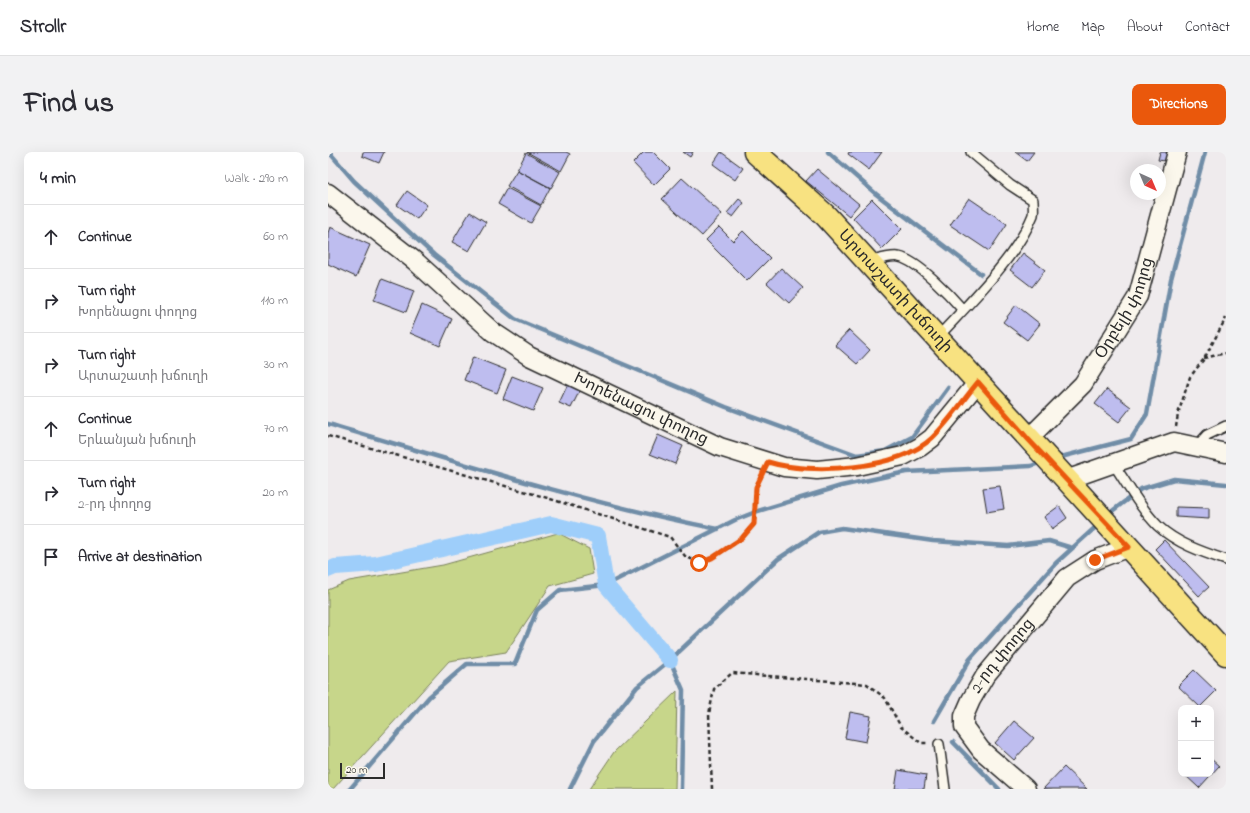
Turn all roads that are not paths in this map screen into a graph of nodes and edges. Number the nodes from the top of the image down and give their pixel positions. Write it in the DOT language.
graph roads {
  1 [pos="755,152"];
  2 [pos="970,152"];
  3 [pos="1177,152"];
  4 [pos="328,193"];
  5 [pos="869,262"];
  6 [pos="963,310"];
  7 [pos="937,338"];
  8 [pos="978,382"];
  9 [pos="1226,426"];
  10 [pos="1028,439"];
  11 [pos="1196,447"];
  12 [pos="1226,453"];
  13 [pos="1113,463"];
  14 [pos="1066,480"];
  15 [pos="1129,547"];
  16 [pos="1226,560"];
  17 [pos="1226,654"];
  18 [pos="939,744"];
  19 [pos="945,789"];
  20 [pos="1026,789"];
  1 -- 5 [label="main road, Արտաշատի խճուղի"];
  2 -- 6 [label="lane"];
  3 -- 10 [label="street, Օրբելի փողոց"];
  4 -- 8 [label="street, Խորենացու փողոց"];
  5 -- 6 [label="lane"];
  5 -- 7 [label="main road, Արտաշատի խճուղի"];
  6 -- 7 [label="lane"];
  7 -- 8 [label="main road, Արտաշատի խճուղի"];
  8 -- 10 [label="main road, Արտաշատի խճուղի"];
  9 -- 11 [label="lane"];
  10 -- 14 [label="main road, Արտաշատի խճուղի"];
  11 -- 12 [label="street"];
  11 -- 13 [label="street"];
  13 -- 14 [label="street"];
  13 -- 16 [label="lane"];
  14 -- 15 [label="main road, Արտաշատի խճուղի"];
  15 -- 17 [label="main road, Արտաշատի խճուղի"];
  15 -- 20 [label="street, 2-րդ փողոց"];
  18 -- 19 [label="lane"];
}
